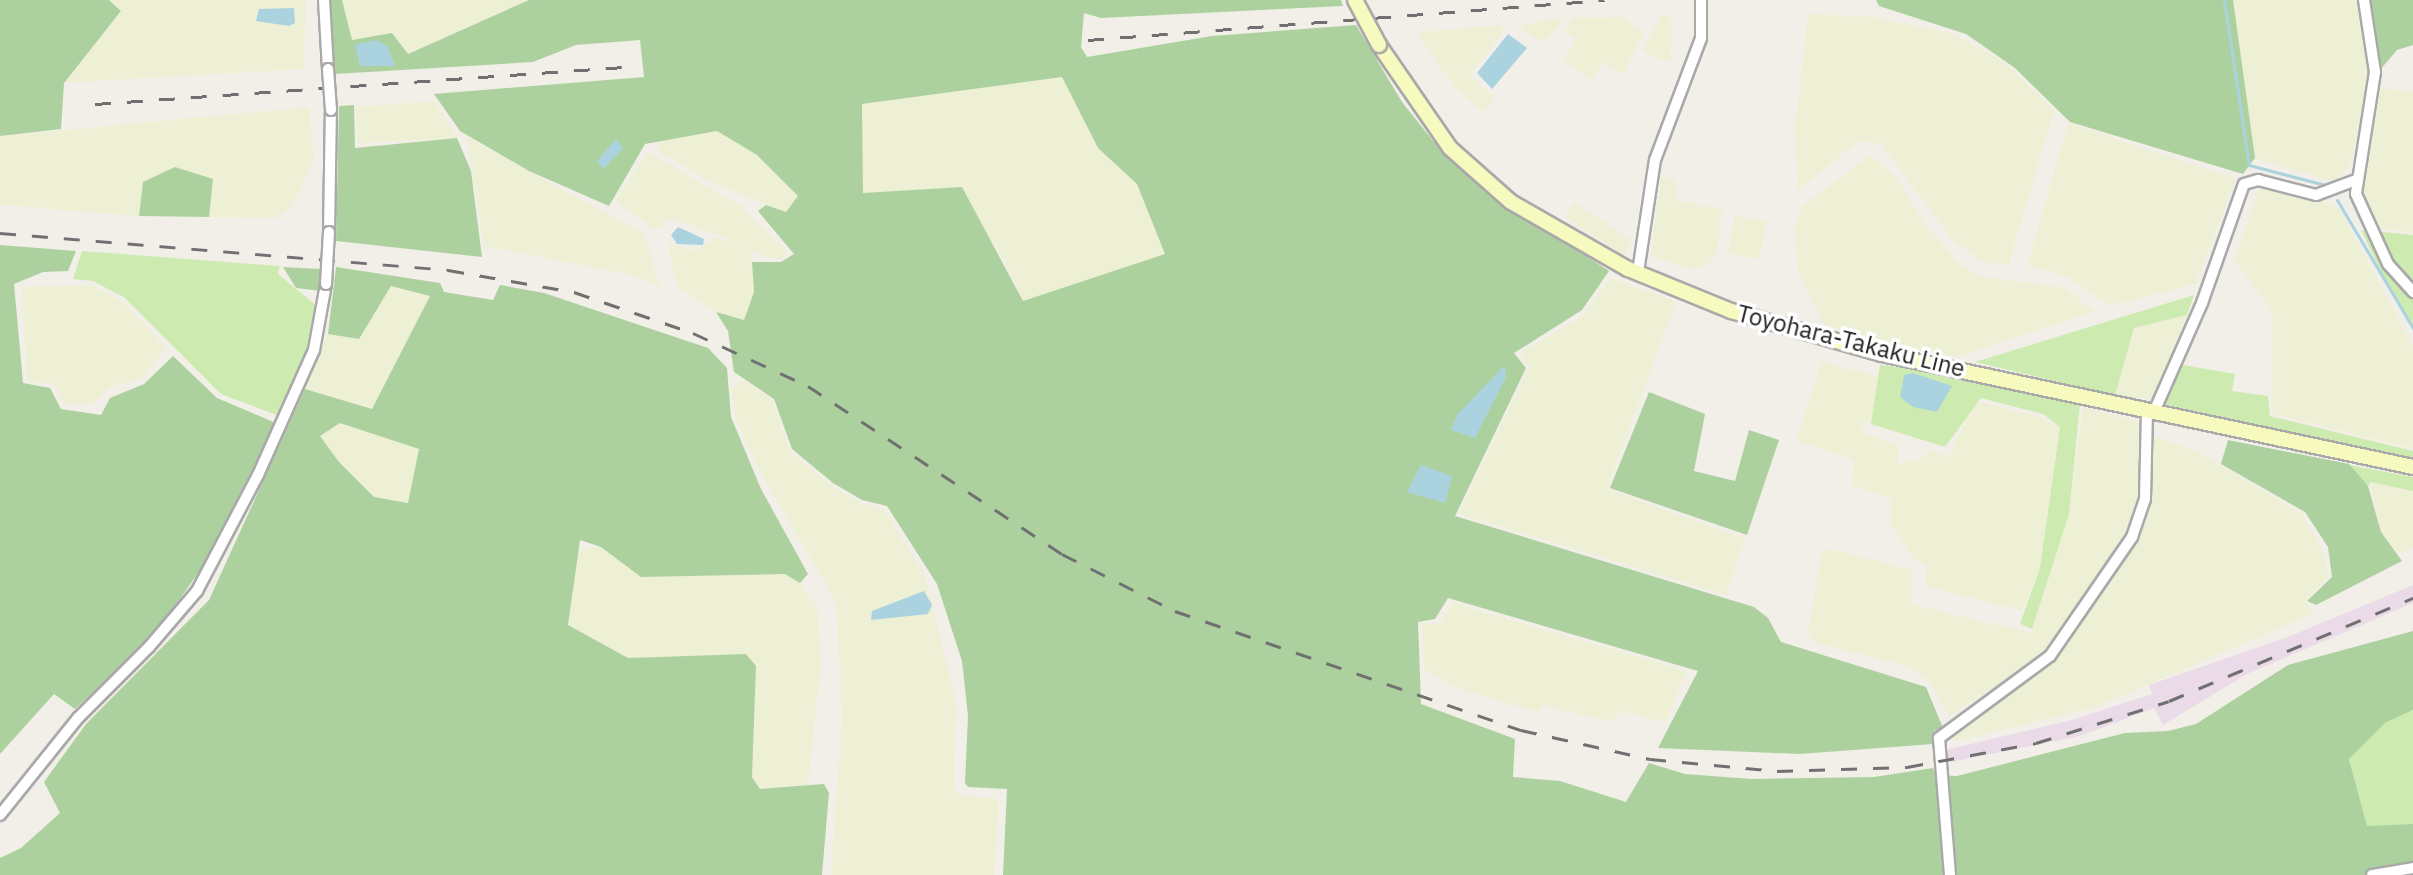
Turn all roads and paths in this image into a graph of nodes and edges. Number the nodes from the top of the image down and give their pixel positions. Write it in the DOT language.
graph roads {
  1 [pos="324,0"];
  2 [pos="1355,0"];
  3 [pos="1701,0"];
  4 [pos="2364,0"];
  5 [pos="2356,180"];
  6 [pos="1638,272"];
  7 [pos="2413,292"];
  8 [pos="2150,411"];
  9 [pos="2413,467"];
  10 [pos="0,815"];
  11 [pos="2413,868"];
  12 [pos="1950,875"];
  13 [pos="2372,875"];
  1 -- 10 [label="street, bridge"];
  2 -- 6 [label="main road, Toyohara-Takaku Line, bridge"];
  3 -- 6 [label="street"];
  4 -- 5 [label="street"];
  5 -- 7 [label="street"];
  5 -- 8 [label="street"];
  6 -- 8 [label="main road, Toyohara-Takaku Line"];
  8 -- 9 [label="main road, Toyohara-Takaku Line"];
  8 -- 12 [label="street"];
  11 -- 13 [label="street"];
}
